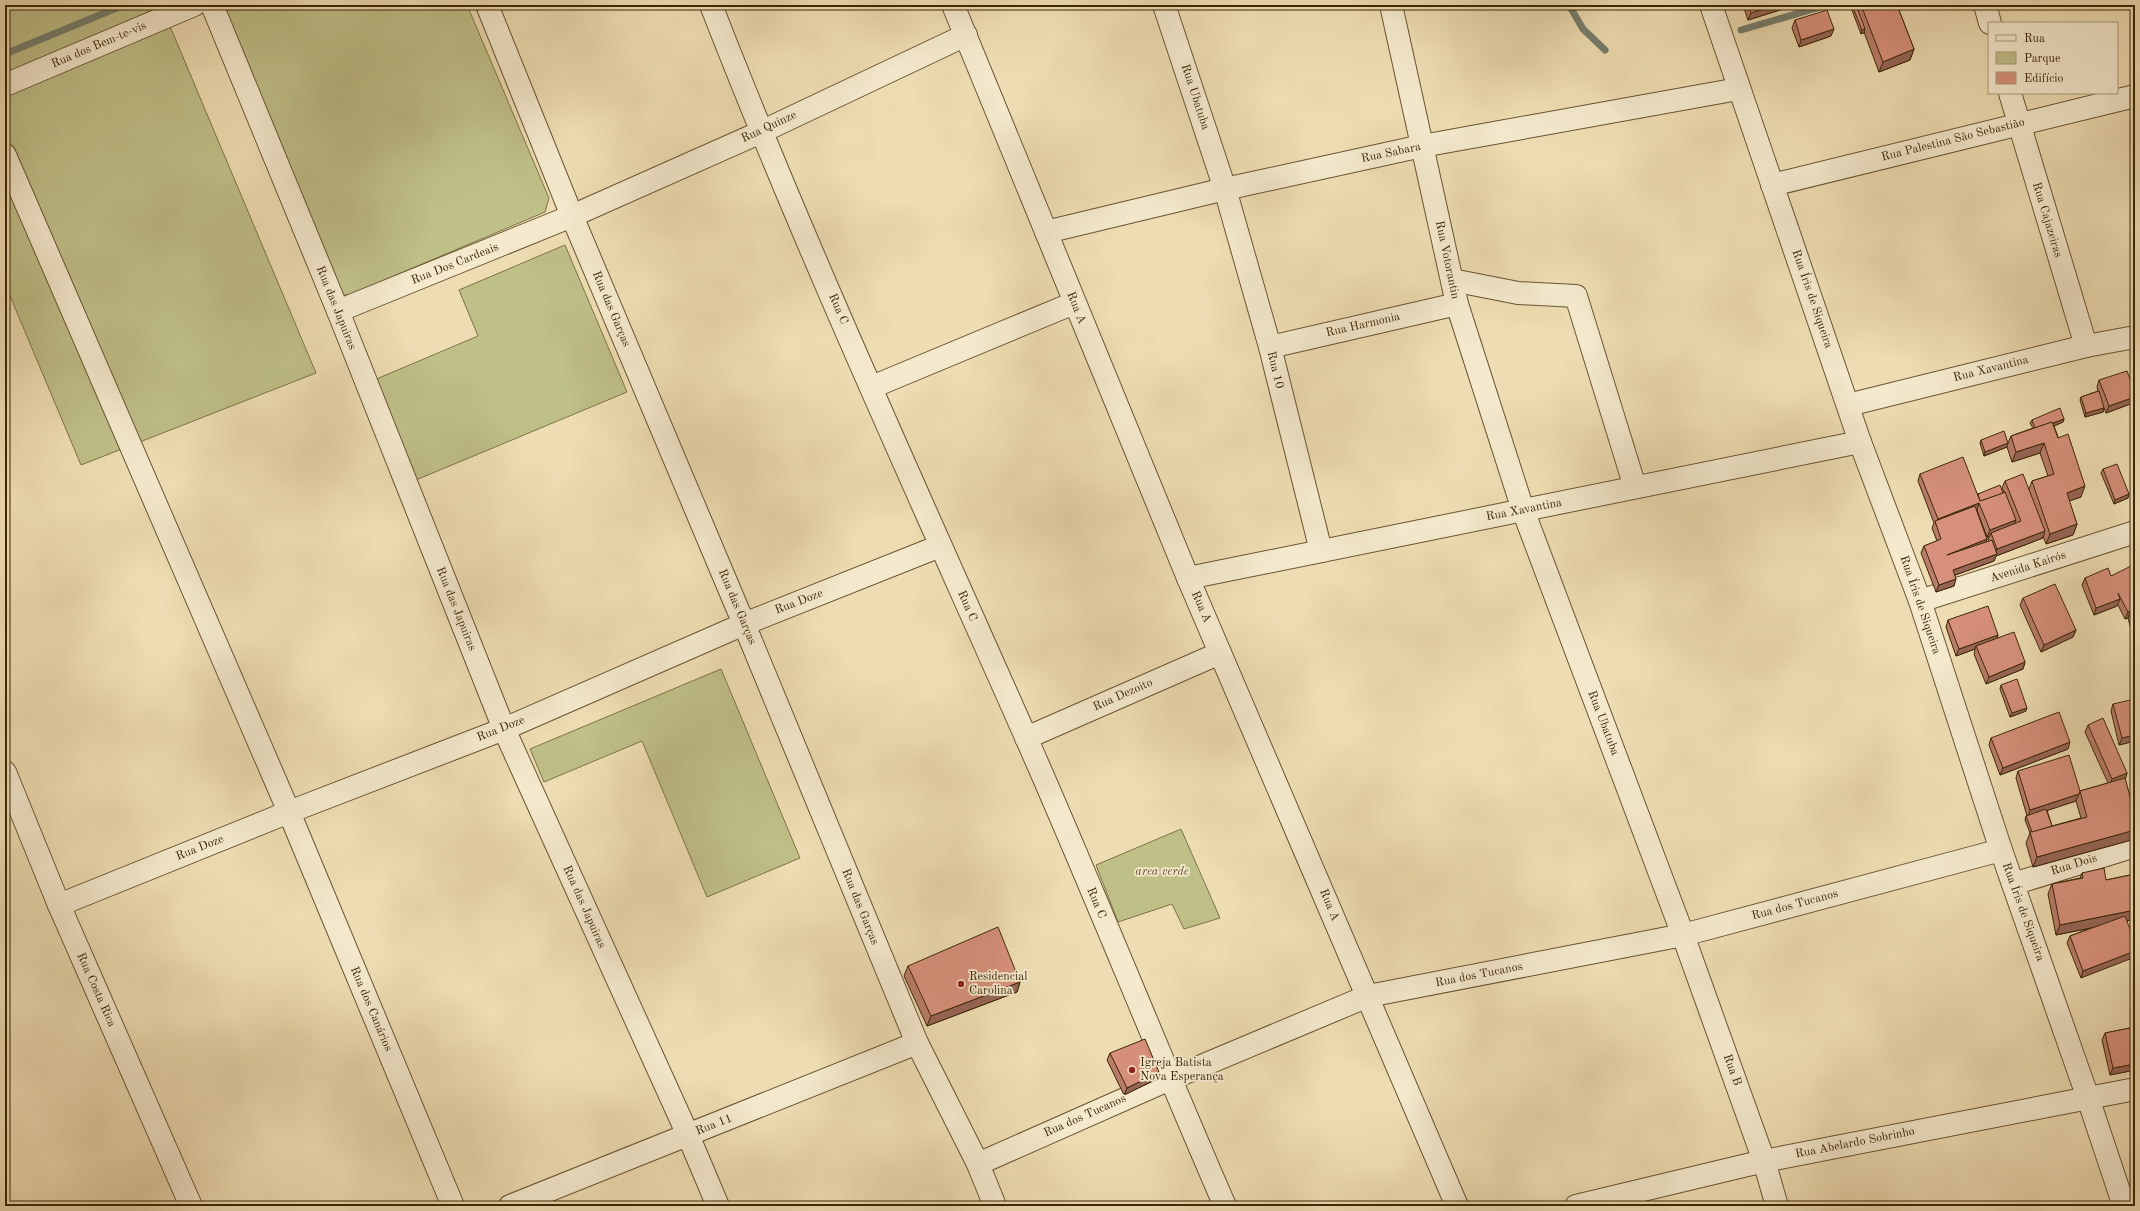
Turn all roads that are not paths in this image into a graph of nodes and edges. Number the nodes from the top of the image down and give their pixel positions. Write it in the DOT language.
graph roads {
  1 [pos="194,5"];
  2 [pos="212,5"];
  3 [pos="487,5"];
  4 [pos="711,5"];
  5 [pos="953,5"];
  6 [pos="1164,5"];
  7 [pos="1391,5"];
  8 [pos="1711,5"];
  9 [pos="1985,5"];
  10 [pos="1990,22"];
  11 [pos="966,35"];
  12 [pos="5,85"];
  13 [pos="1738,89"];
  14 [pos="2010,94"];
  15 [pos="2135,96"];
  16 [pos="2018,124"];
  17 [pos="761,132"];
  18 [pos="1422,146"];
  19 [pos="5,155"];
  20 [pos="1772,185"];
  21 [pos="1225,189"];
  22 [pos="572,216"];
  23 [pos="1046,232"];
  24 [pos="1452,280"];
  25 [pos="1074,303"];
  26 [pos="1457,304"];
  27 [pos="338,312"];
  28 [pos="2135,337"];
  29 [pos="2086,346"];
  30 [pos="1270,347"];
  31 [pos="872,387"];
  32 [pos="1848,405"];
  33 [pos="1860,442"];
  34 [pos="1635,487"];
  35 [pos="1524,510"];
  36 [pos="2135,532"];
  37 [pos="940,546"];
  38 [pos="1321,551"];
  39 [pos="1188,578"];
  40 [pos="1920,601"];
  41 [pos="744,624"];
  42 [pos="1220,653"];
  43 [pos="504,729"];
  44 [pos="1026,738"];
  45 [pos="5,772"];
  46 [pos="289,812"];
  47 [pos="2135,846"];
  48 [pos="2001,850"];
  49 [pos="2013,884"];
  50 [pos="59,905"];
  51 [pos="1683,935"];
  52 [pos="1368,996"];
  53 [pos="917,1043"];
  54 [pos="1170,1079"];
  55 [pos="2135,1089"];
  56 [pos="2088,1098"];
  57 [pos="688,1135"];
  58 [pos="1764,1161"];
  59 [pos="978,1164"];
  60 [pos="191,1206"];
  61 [pos="453,1206"];
  62 [pos="510,1206"];
  63 [pos="718,1206"];
  64 [pos="995,1206"];
  65 [pos="1225,1206"];
  66 [pos="1457,1206"];
  67 [pos="1576,1206"];
  68 [pos="1777,1206"];
  69 [pos="2124,1206"];
  1 -- 12 [label="street, Rua dos Bem-te-vis"];
  2 -- 27 [label="street, Rua das Japuiras"];
  3 -- 22 [label="street, Rua das Garças"];
  4 -- 17 [label="street, Rua C"];
  5 -- 11 [label="street, Rua A"];
  6 -- 21 [label="street, Rua Ubatuba"];
  7 -- 18 [label="street, Rua Votorantin"];
  8 -- 13 [label="street, Rua Íris de Siqueira"];
  9 -- 10 [label="street"];
  11 -- 17 [label="street, Rua Quinze"];
  11 -- 23 [label="street, Rua A"];
  13 -- 18 [label="street, Rua Sabara"];
  13 -- 20 [label="street, Rua Íris de Siqueira"];
  14 -- 16 [label="street, Rua Cajazeiras"];
  15 -- 16 [label="street, Rua Palestina São Sebastião"];
  16 -- 20 [label="street, Rua Palestina São Sebastião"];
  16 -- 29 [label="street, Rua Cajazeiras"];
  17 -- 22 [label="street, Rua Quinze"];
  17 -- 31 [label="street, Rua C"];
  18 -- 21 [label="street, Rua Sabara"];
  18 -- 24 [label="street, Rua Votorantin"];
  19 -- 46 [label="street, Rua dos Canários"];
  20 -- 32 [label="street, Rua Íris de Siqueira"];
  21 -- 23 [label="street, Rua Sabara"];
  21 -- 30 [label="street, Rua 10"];
  22 -- 27 [label="street, Rua Dos Cardeais"];
  22 -- 41 [label="street, Rua das Garças"];
  23 -- 25 [label="street, Rua A"];
  24 -- 26 [label="street, Rua Votorantin"];
  24 -- 34 [label="street"];
  25 -- 31 [label="street"];
  25 -- 39 [label="street, Rua A"];
  26 -- 30 [label="street, Rua Harmonia"];
  26 -- 35 [label="street, Rua Votorantin"];
  27 -- 43 [label="street, Rua das Japuiras"];
  28 -- 29 [label="street, Rua Xavantina"];
  29 -- 32 [label="street, Rua Xavantina"];
  30 -- 38 [label="street, Rua 10"];
  31 -- 37 [label="street, Rua C"];
  32 -- 33 [label="street, Rua Íris de Siqueira"];
  33 -- 34 [label="street, Rua Xavantina"];
  33 -- 40 [label="street, Rua Íris de Siqueira"];
  34 -- 35 [label="street, Rua Xavantina"];
  35 -- 38 [label="street, Rua Xavantina"];
  35 -- 51 [label="street, Rua Ubatuba"];
  36 -- 40 [label="street, Avenida Kairós"];
  37 -- 41 [label="street, Rua Doze"];
  37 -- 44 [label="street, Rua C"];
  38 -- 39 [label="street, Rua Xavantina"];
  39 -- 42 [label="street, Rua A"];
  40 -- 48 [label="street, Rua Íris de Siqueira"];
  41 -- 43 [label="street, Rua Doze"];
  41 -- 53 [label="street, Rua das Garças"];
  42 -- 44 [label="street, Rua Dezoito"];
  42 -- 52 [label="street, Rua A"];
  43 -- 46 [label="street, Rua Doze"];
  43 -- 57 [label="street, Rua das Japuiras"];
  44 -- 54 [label="street, Rua C"];
  45 -- 50 [label="street, Rua Costa Rica"];
  46 -- 50 [label="street, Rua Doze"];
  46 -- 61 [label="street, Rua dos Canários"];
  47 -- 49 [label="street, Rua Dois"];
  48 -- 49 [label="street, Rua Íris de Siqueira"];
  48 -- 51 [label="street, Rua dos Tucanos"];
  49 -- 56 [label="street, Rua Íris de Siqueira"];
  50 -- 60 [label="street, Rua Costa Rica"];
  51 -- 52 [label="street, Rua dos Tucanos"];
  51 -- 58 [label="street, Rua B"];
  52 -- 54 [label="street, Rua dos Tucanos"];
  52 -- 66 [label="street, Rua A"];
  53 -- 57 [label="street, Rua 11"];
  53 -- 59 [label="street, Rua das Garças"];
  54 -- 59 [label="street, Rua dos Tucanos"];
  54 -- 65 [label="street, Rua C"];
  55 -- 56 [label="street, Rua Abelardo Sobrinho"];
  56 -- 58 [label="street, Rua Abelardo Sobrinho"];
  56 -- 69 [label="street, Rua Íris de Siqueira"];
  57 -- 62 [label="street, Rua 11"];
  57 -- 63 [label="street, Rua das Japuiras"];
  58 -- 67 [label="street, Rua Abelardo Sobrinho"];
  58 -- 68 [label="street, Rua B"];
  59 -- 64 [label="street, Rua das Garças"];
}
